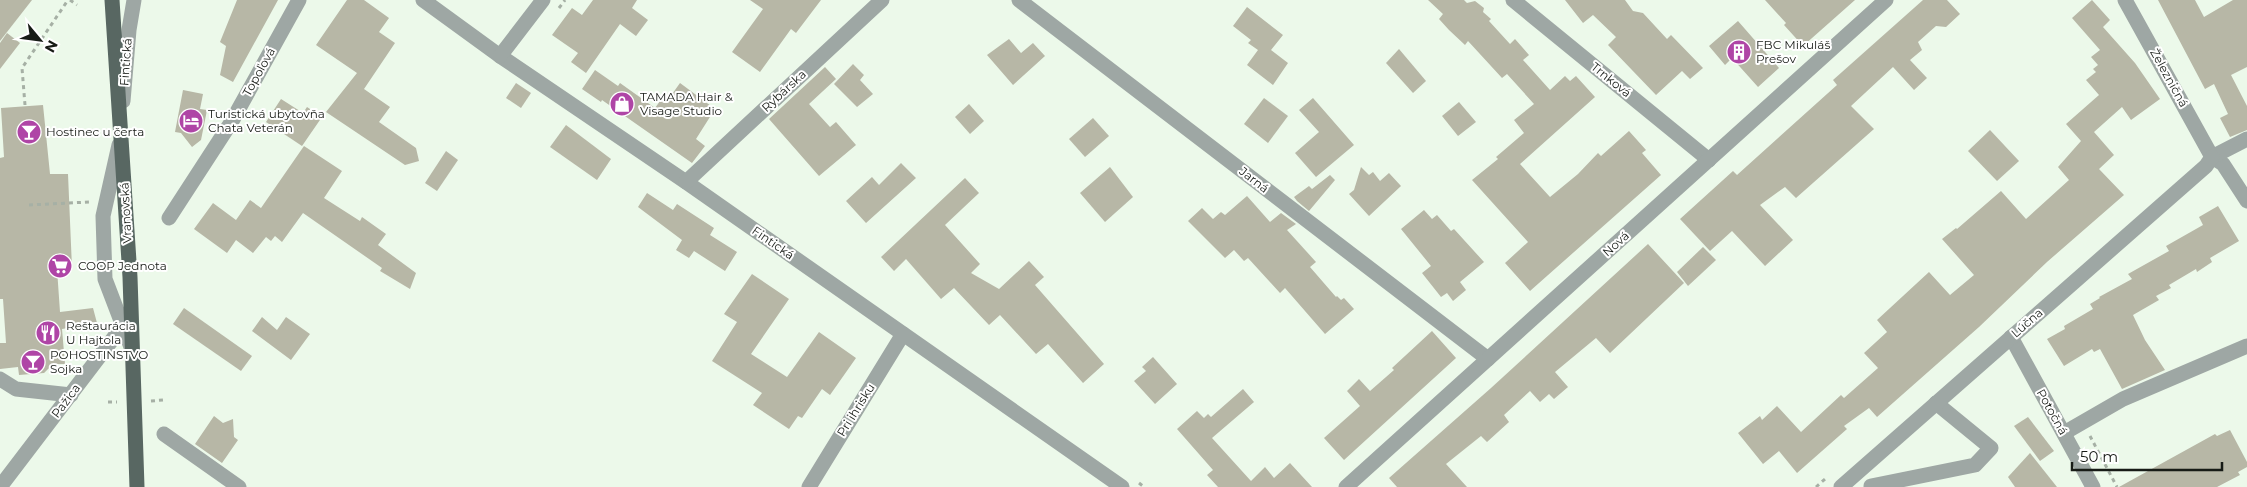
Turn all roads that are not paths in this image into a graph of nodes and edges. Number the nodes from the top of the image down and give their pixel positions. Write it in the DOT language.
graph roads {
  1 [pos="112,0"];
  2 [pos="134,0"];
  3 [pos="298,0"];
  4 [pos="423,0"];
  5 [pos="543,0"];
  6 [pos="882,0"];
  7 [pos="1019,0"];
  8 [pos="1513,0"];
  9 [pos="1886,0"];
  10 [pos="2125,0"];
  11 [pos="500,56"];
  12 [pos="122,129"];
  13 [pos="2247,139"];
  14 [pos="2212,157"];
  15 [pos="1709,160"];
  16 [pos="686,182"];
  17 [pos="2247,201"];
  18 [pos="170,218"];
  19 [pos="127,321"];
  20 [pos="903,334"];
  21 [pos="2011,337"];
  22 [pos="2247,346"];
  23 [pos="1488,359"];
  24 [pos="0,379"];
  25 [pos="71,394"];
  26 [pos="1936,403"];
  27 [pos="2064,433"];
  28 [pos="164,434"];
  29 [pos="1858,472"];
  30 [pos="1872,486"];
  31 [pos="0,487"];
  32 [pos="137,487"];
  33 [pos="239,487"];
  34 [pos="809,487"];
  35 [pos="1122,487"];
  36 [pos="1346,487"];
  37 [pos="1841,487"];
  38 [pos="2093,487"];
  1 -- 12 [label="main road, Vranovská"];
  2 -- 12 [label="street, Fintická"];
  3 -- 18 [label="street, Topoľová"];
  4 -- 11 [label="street, Fintická"];
  5 -- 11 [label="street"];
  6 -- 16 [label="street, Rybárska"];
  7 -- 23 [label="street, Jarná"];
  8 -- 15 [label="street, Trnková"];
  9 -- 15 [label="street, Nová"];
  10 -- 14 [label="street, Železničná"];
  11 -- 16 [label="street, Fintická"];
  12 -- 19 [label="main road, Vranovská"];
  12 -- 19 [label="street, Fintická"];
  13 -- 14 [label="street"];
  14 -- 17 [label="street, Železničná"];
  14 -- 21 [label="street, Lúčna"];
  15 -- 23 [label="street, Nová"];
  16 -- 20 [label="street, Fintická"];
  19 -- 25 [label="street, Pažica"];
  19 -- 32 [label="main road, Vranovská"];
  20 -- 34 [label="street, Pri ihrisku"];
  20 -- 35 [label="street, Fintická"];
  21 -- 26 [label="street, Lúčna"];
  21 -- 27 [label="street, Potočná"];
  22 -- 27 [label="street"];
  23 -- 36 [label="street, Nová"];
  24 -- 25 [label="street"];
  25 -- 31 [label="street, Pažica"];
  26 -- 29 [label="street, Lúčna"];
  26 -- 30 [label="street"];
  27 -- 38 [label="street, Potočná"];
  28 -- 33 [label="street"];
  29 -- 30 [label="street"];
  29 -- 37 [label="street, Lúčna"];
}
